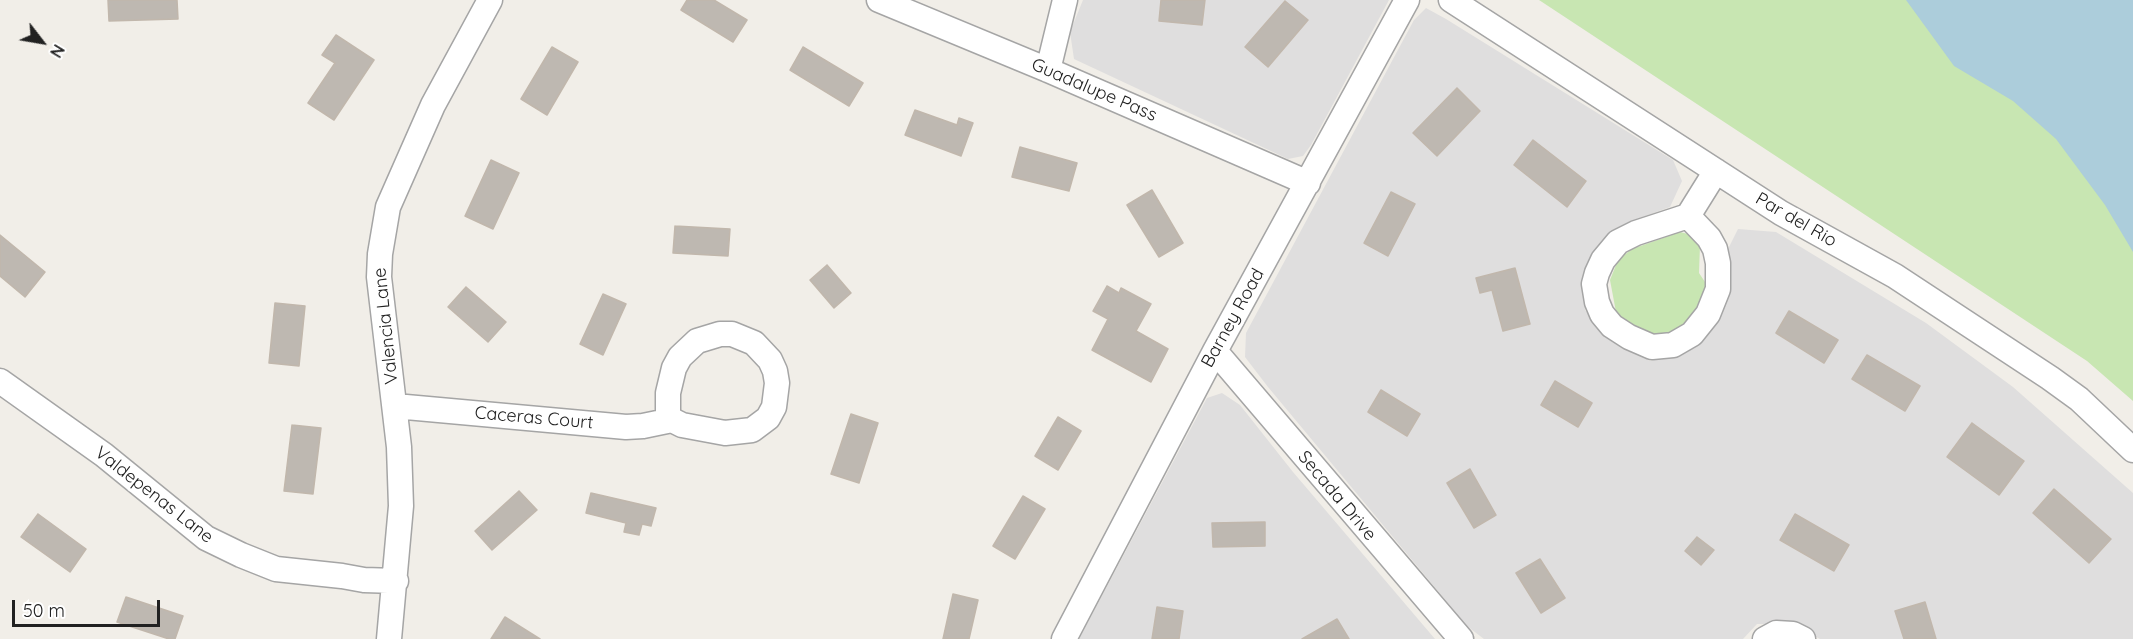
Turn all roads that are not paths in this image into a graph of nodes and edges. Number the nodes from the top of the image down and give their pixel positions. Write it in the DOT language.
graph roads {
  1 [pos="490,0"];
  2 [pos="879,0"];
  3 [pos="1065,0"];
  4 [pos="1407,0"];
  5 [pos="1450,0"];
  6 [pos="1048,70"];
  7 [pos="1716,171"];
  8 [pos="1308,183"];
  9 [pos="1688,216"];
  10 [pos="1215,351"];
  11 [pos="0,381"];
  12 [pos="395,406"];
  13 [pos="672,420"];
  14 [pos="2133,450"];
  15 [pos="396,581"];
  16 [pos="389,639"];
  17 [pos="1064,639"];
  18 [pos="1461,639"];
  19 [pos="1765,639"];
  20 [pos="1803,639"];
  1 -- 12 [label="street, Valencia Lane"];
  2 -- 6 [label="street, Guadalupe Pass"];
  3 -- 6 [label="street"];
  4 -- 8 [label="street, Barney Road"];
  5 -- 7 [label="street, Par del Rio"];
  6 -- 8 [label="street, Guadalupe Pass"];
  7 -- 9 [label="street"];
  7 -- 14 [label="street, Par del Rio"];
  8 -- 10 [label="street, Barney Road"];
  9 -- 9 [label="street"];
  10 -- 17 [label="street, Barney Road"];
  10 -- 18 [label="street, Secada Drive"];
  11 -- 15 [label="street, Valdepenas Lane"];
  12 -- 13 [label="street, Caceras Court"];
  12 -- 15 [label="street, Valencia Lane"];
  13 -- 13 [label="street, Caceras Court"];
  15 -- 16 [label="street, Valencia Lane"];
  19 -- 20 [label="street"];
}
